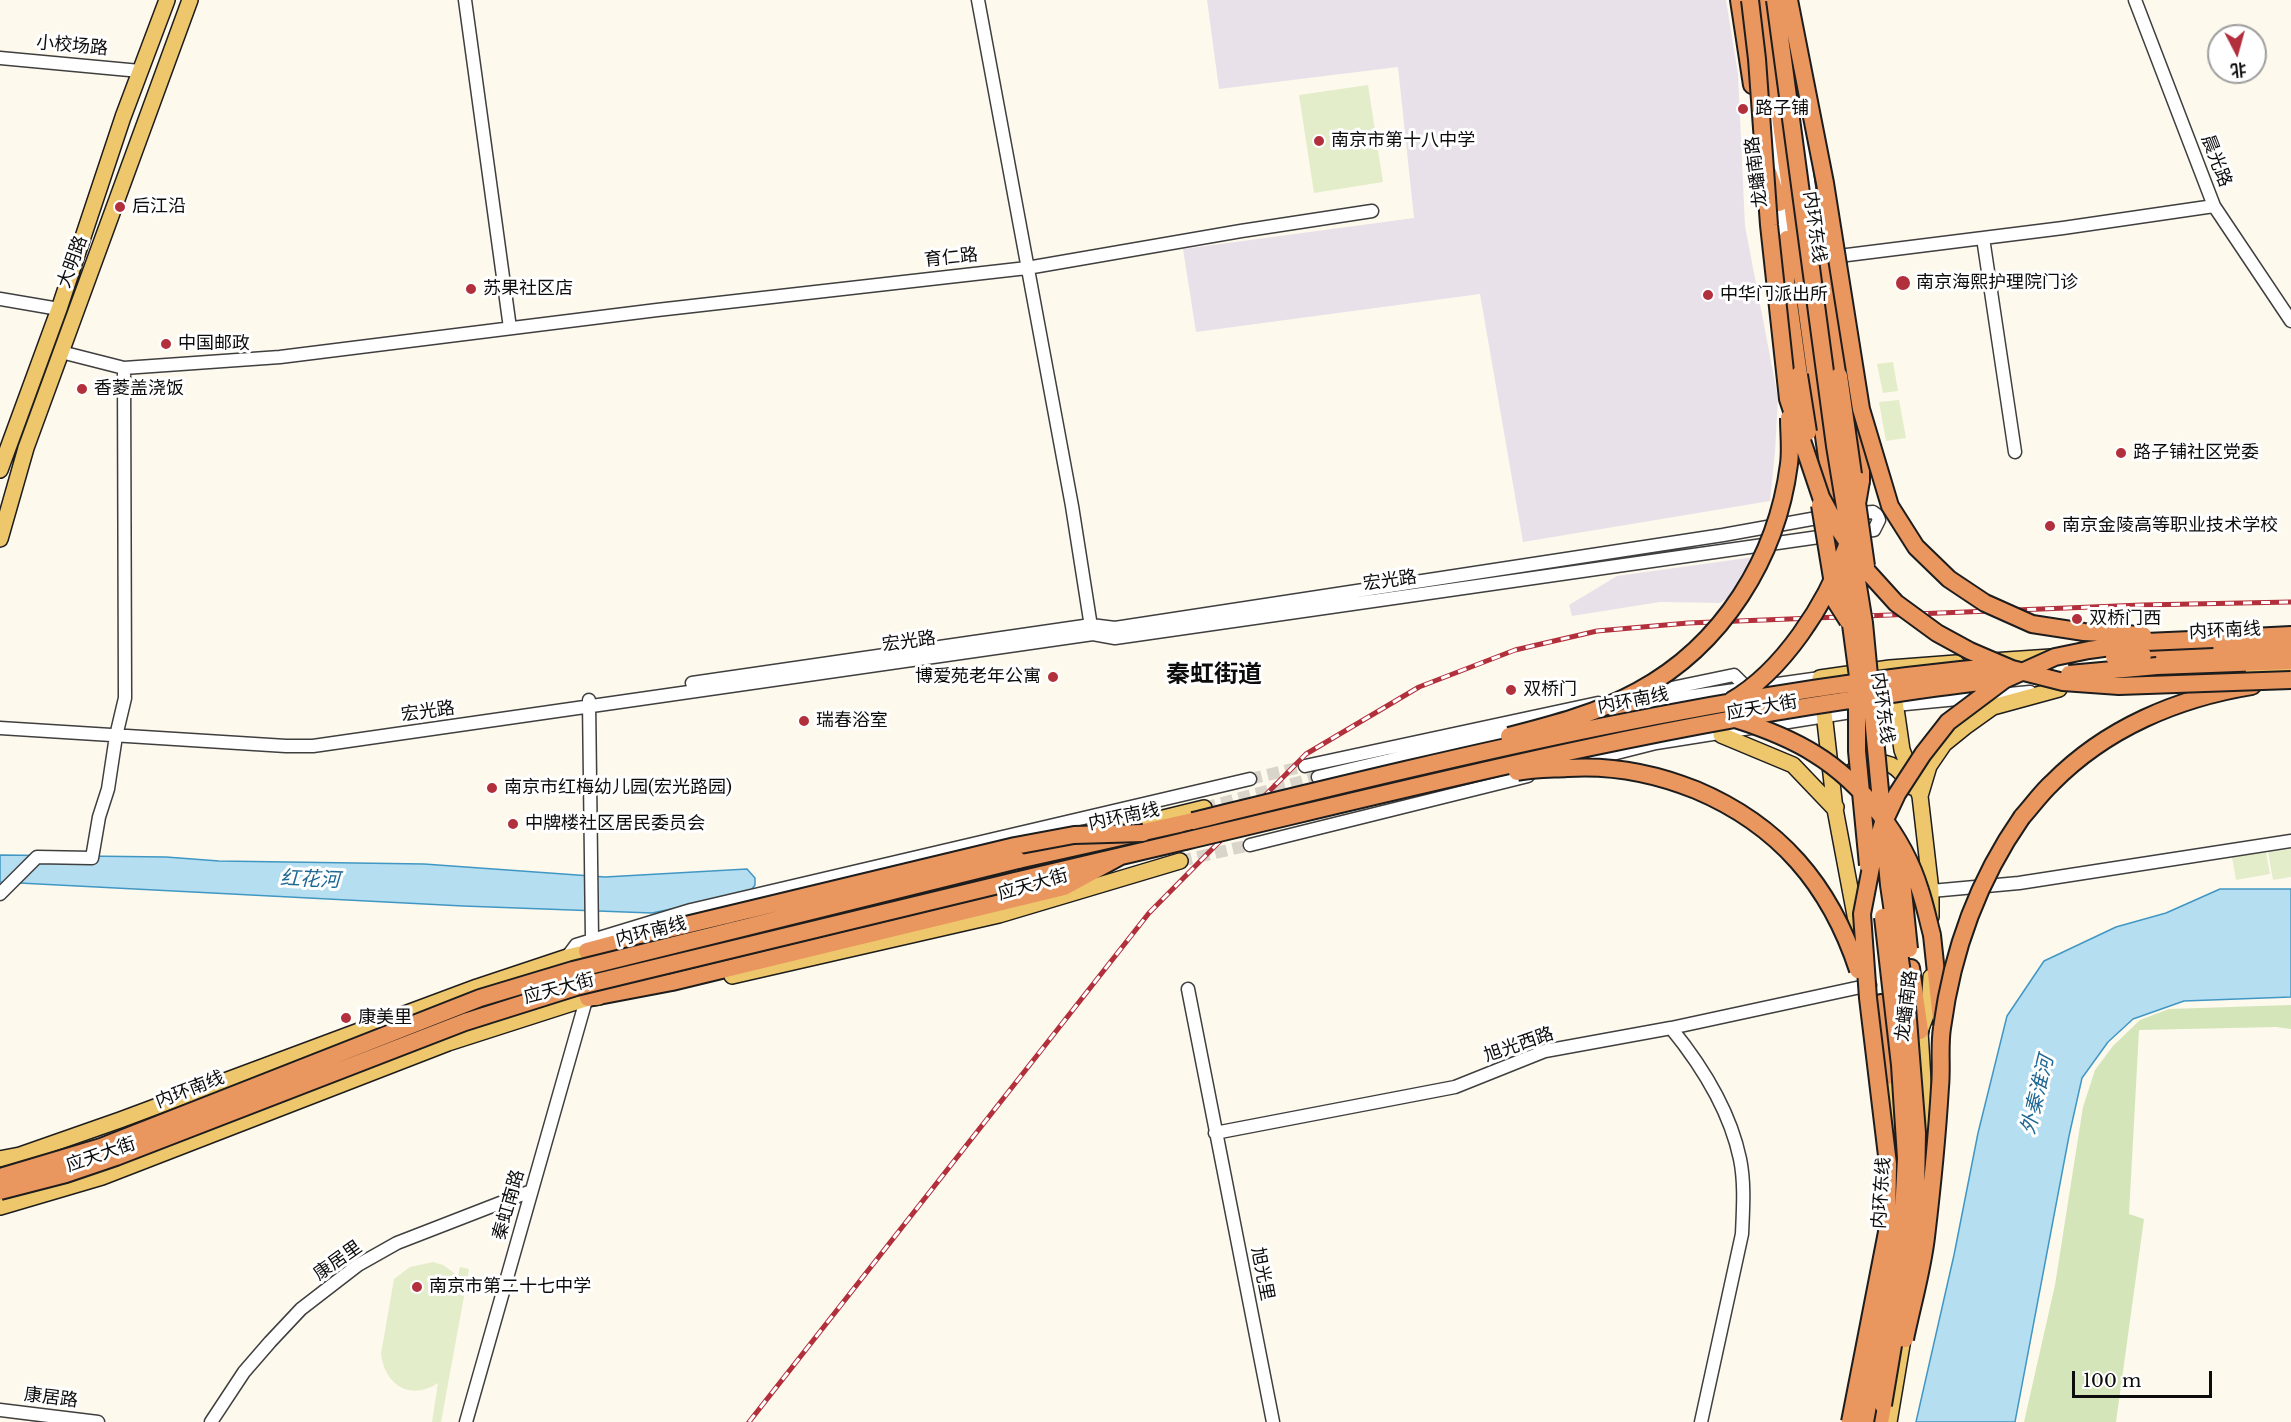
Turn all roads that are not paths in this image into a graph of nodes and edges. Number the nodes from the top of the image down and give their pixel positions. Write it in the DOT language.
graph roads {
  1 [pos="167,0"];
  2 [pos="190,0"];
  3 [pos="465,0"];
  4 [pos="978,0"];
  5 [pos="1739,0"];
  6 [pos="1750,0"];
  7 [pos="1756,0"];
  8 [pos="1764,0"];
  9 [pos="1775,0"];
  10 [pos="1783,0"];
  11 [pos="1789,0"];
  12 [pos="2135,0"];
  13 [pos="0,58"];
  14 [pos="140,71"];
  15 [pos="1779,203"];
  16 [pos="2214,206"];
  17 [pos="1372,212"];
  18 [pos="1816,237"];
  19 [pos="1983,238"];
  20 [pos="1787,239"];
  21 [pos="1824,258"];
  22 [pos="1027,268"];
  23 [pos="0,299"];
  24 [pos="59,309"];
  25 [pos="2291,321"];
  26 [pos="510,328"];
  27 [pos="61,352"];
  28 [pos="124,368"];
  29 [pos="1788,399"];
  30 [pos="1861,409"];
  31 [pos="2015,452"];
  32 [pos="0,470"];
  33 [pos="1850,514"];
  34 [pos="1823,517"];
  35 [pos="1820,537"];
  36 [pos="0,539"];
  37 [pos="1857,623"];
  38 [pos="1092,630"];
  39 [pos="2291,635"];
  40 [pos="2213,639"];
  41 [pos="2291,645"];
  42 [pos="2291,661"];
  43 [pos="1890,668"];
  44 [pos="2291,672"];
  45 [pos="1863,674"];
  46 [pos="2178,676"];
  47 [pos="1820,678"];
  48 [pos="2291,680"];
  49 [pos="1747,688"];
  50 [pos="2059,689"];
  51 [pos="590,702"];
  52 [pos="1895,705"];
  53 [pos="1825,717"];
  54 [pos="0,720"];
  55 [pos="0,728"];
  56 [pos="117,732"];
  57 [pos="1514,735"];
  58 [pos="1722,735"];
  59 [pos="1305,766"];
  60 [pos="1524,771"];
  61 [pos="1318,777"];
  62 [pos="1250,779"];
  63 [pos="1920,796"];
  64 [pos="1204,808"];
  65 [pos="1835,809"];
  66 [pos="1193,821"];
  67 [pos="1143,832"];
  68 [pos="1185,841"];
  69 [pos="2291,841"];
  70 [pos="1250,844"];
  71 [pos="1121,856"];
  72 [pos="1180,861"];
  73 [pos="1931,891"];
  74 [pos="0,894"];
  75 [pos="590,941"];
  76 [pos="1188,989"];
  77 [pos="1873,995"];
  78 [pos="588,998"];
  79 [pos="1671,1028"];
  80 [pos="1941,1029"];
  81 [pos="1920,1031"];
  82 [pos="1887,1076"];
  83 [pos="1215,1133"];
  84 [pos="0,1159"];
  85 [pos="0,1177"];
  86 [pos="0,1191"];
  87 [pos="531,1191"];
  88 [pos="0,1207"];
  89 [pos="1883,1405"];
  90 [pos="0,1410"];
  91 [pos="98,1422"];
  92 [pos="211,1422"];
  93 [pos="466,1422"];
  94 [pos="1273,1422"];
  95 [pos="1701,1422"];
  96 [pos="1850,1422"];
  97 [pos="1859,1422"];
  98 [pos="1865,1422"];
  99 [pos="1880,1422"];
  100 [pos="1889,1422"];
  1 -- 14 [label="main road"];
  2 -- 27 [label="main road, 大明路"];
  3 -- 26 [label="street"];
  4 -- 22 [label="street"];
  5 -- 15 [label="highway"];
  6 -- 29 [label="highway, bridge"];
  7 -- 15 [label="street, 龙蟠南路"];
  8 -- 37 [label="highway, 内环东线, bridge"];
  9 -- 37 [label="highway, 内环东线, bridge"];
  10 -- 18 [label="street"];
  11 -- 30 [label="highway, bridge"];
  12 -- 16 [label="street, 晨光路"];
  13 -- 14 [label="street, 小校场路"];
  14 -- 24 [label="main road"];
  15 -- 20 [label="street, 龙蟠南路"];
  16 -- 19 [label="street"];
  16 -- 25 [label="street, 晨光路"];
  17 -- 22 [label="street, 育仁路"];
  18 -- 21 [label="highway"];
  18 -- 33 [label="street"];
  19 -- 21 [label="street"];
  19 -- 31 [label="street"];
  20 -- 34 [label="street, 龙蟠南路"];
  20 -- 37 [label="highway, bridge"];
  21 -- 37 [label="highway, bridge"];
  22 -- 26 [label="street, 育仁路"];
  22 -- 38 [label="street"];
  23 -- 24 [label="street"];
  24 -- 32 [label="main road"];
  26 -- 28 [label="street, 育仁路"];
  27 -- 28 [label="street, 育仁路"];
  27 -- 36 [label="main road, 大明路"];
  28 -- 56 [label="street"];
  29 -- 48 [label="highway, bridge"];
  29 -- 57 [label="highway, bridge"];
  30 -- 40 [label="highway, bridge"];
  30 -- 60 [label="highway, bridge"];
  33 -- 34 [label="street, 宏光路"];
  33 -- 35 [label="street, 宏光路"];
  34 -- 35 [label="street, 龙蟠南路"];
  34 -- 38 [label="street, 宏光路"];
  35 -- 38 [label="street, 宏光路"];
  37 -- 45 [label="highway, 内环东线, bridge"];
  38 -- 51 [label="street, 宏光路"];
  39 -- 40 [label="highway"];
  40 -- 77 [label="highway, bridge"];
  41 -- 43 [label="main road, 应天大街"];
  41 -- 66 [label="highway, 内环南线, bridge"];
  42 -- 68 [label="highway, 内环南线, bridge"];
  43 -- 47 [label="main road, 应天大街"];
  43 -- 52 [label="main road, 龙蟠南路"];
  44 -- 46 [label="main road, 应天大街"];
  45 -- 77 [label="highway, bridge"];
  45 -- 81 [label="highway, bridge"];
  45 -- 89 [label="highway, 内环东线, bridge"];
  45 -- 98 [label="highway, 内环东线, bridge"];
  46 -- 50 [label="street, 应天大街"];
  47 -- 49 [label="street, 应天大街"];
  47 -- 53 [label="main road"];
  48 -- 80 [label="highway, bridge"];
  49 -- 59 [label="street"];
  49 -- 61 [label="street, 应天大街"];
  50 -- 52 [label="street, 应天大街"];
  50 -- 63 [label="main road"];
  51 -- 56 [label="street, 宏光路"];
  51 -- 75 [label="street"];
  52 -- 53 [label="street, 应天大街"];
  52 -- 63 [label="main road, 龙蟠南路"];
  53 -- 58 [label="street, 应天大街"];
  53 -- 65 [label="main road"];
  54 -- 56 [label="street, 宏光路"];
  55 -- 56 [label="street, 宏光路"];
  56 -- 74 [label="street"];
  57 -- 66 [label="highway, bridge"];
  57 -- 80 [label="highway, bridge"];
  58 -- 65 [label="main road"];
  58 -- 70 [label="street, 应天大街"];
  60 -- 68 [label="highway, bridge"];
  60 -- 77 [label="highway, bridge"];
  62 -- 75 [label="street, 应天大街"];
  63 -- 65 [label="main road"];
  63 -- 73 [label="main road, 龙蟠南路"];
  64 -- 75 [label="main road, 应天大街"];
  65 -- 77 [label="main road"];
  66 -- 67 [label="highway, 内环南线"];
  67 -- 75 [label="highway, bridge"];
  67 -- 85 [label="highway, 内环南线, bridge"];
  68 -- 71 [label="highway, 内环南线"];
  69 -- 73 [label="street"];
  71 -- 78 [label="highway"];
  71 -- 86 [label="highway, 内环南线, bridge"];
  72 -- 78 [label="main road, 应天大街"];
  73 -- 81 [label="main road, 龙蟠南路"];
  75 -- 78 [label="street, 秦虹南路"];
  75 -- 84 [label="main road, 应天大街"];
  76 -- 83 [label="street, 旭光里"];
  77 -- 79 [label="street, 旭光西路"];
  77 -- 82 [label="highway"];
  77 -- 96 [label="highway, bridge"];
  78 -- 87 [label="street, 秦虹南路"];
  78 -- 88 [label="main road, 应天大街"];
  79 -- 83 [label="street, 旭光西路"];
  79 -- 95 [label="street"];
  80 -- 89 [label="highway, bridge"];
  81 -- 100 [label="main road, 龙蟠南路"];
  82 -- 97 [label="main road"];
  83 -- 94 [label="street, 旭光里"];
  87 -- 92 [label="street, 康居里"];
  87 -- 93 [label="street, 秦虹南路"];
  89 -- 99 [label="highway, 内环东线"];
  90 -- 91 [label="street, 康居路"];
}
